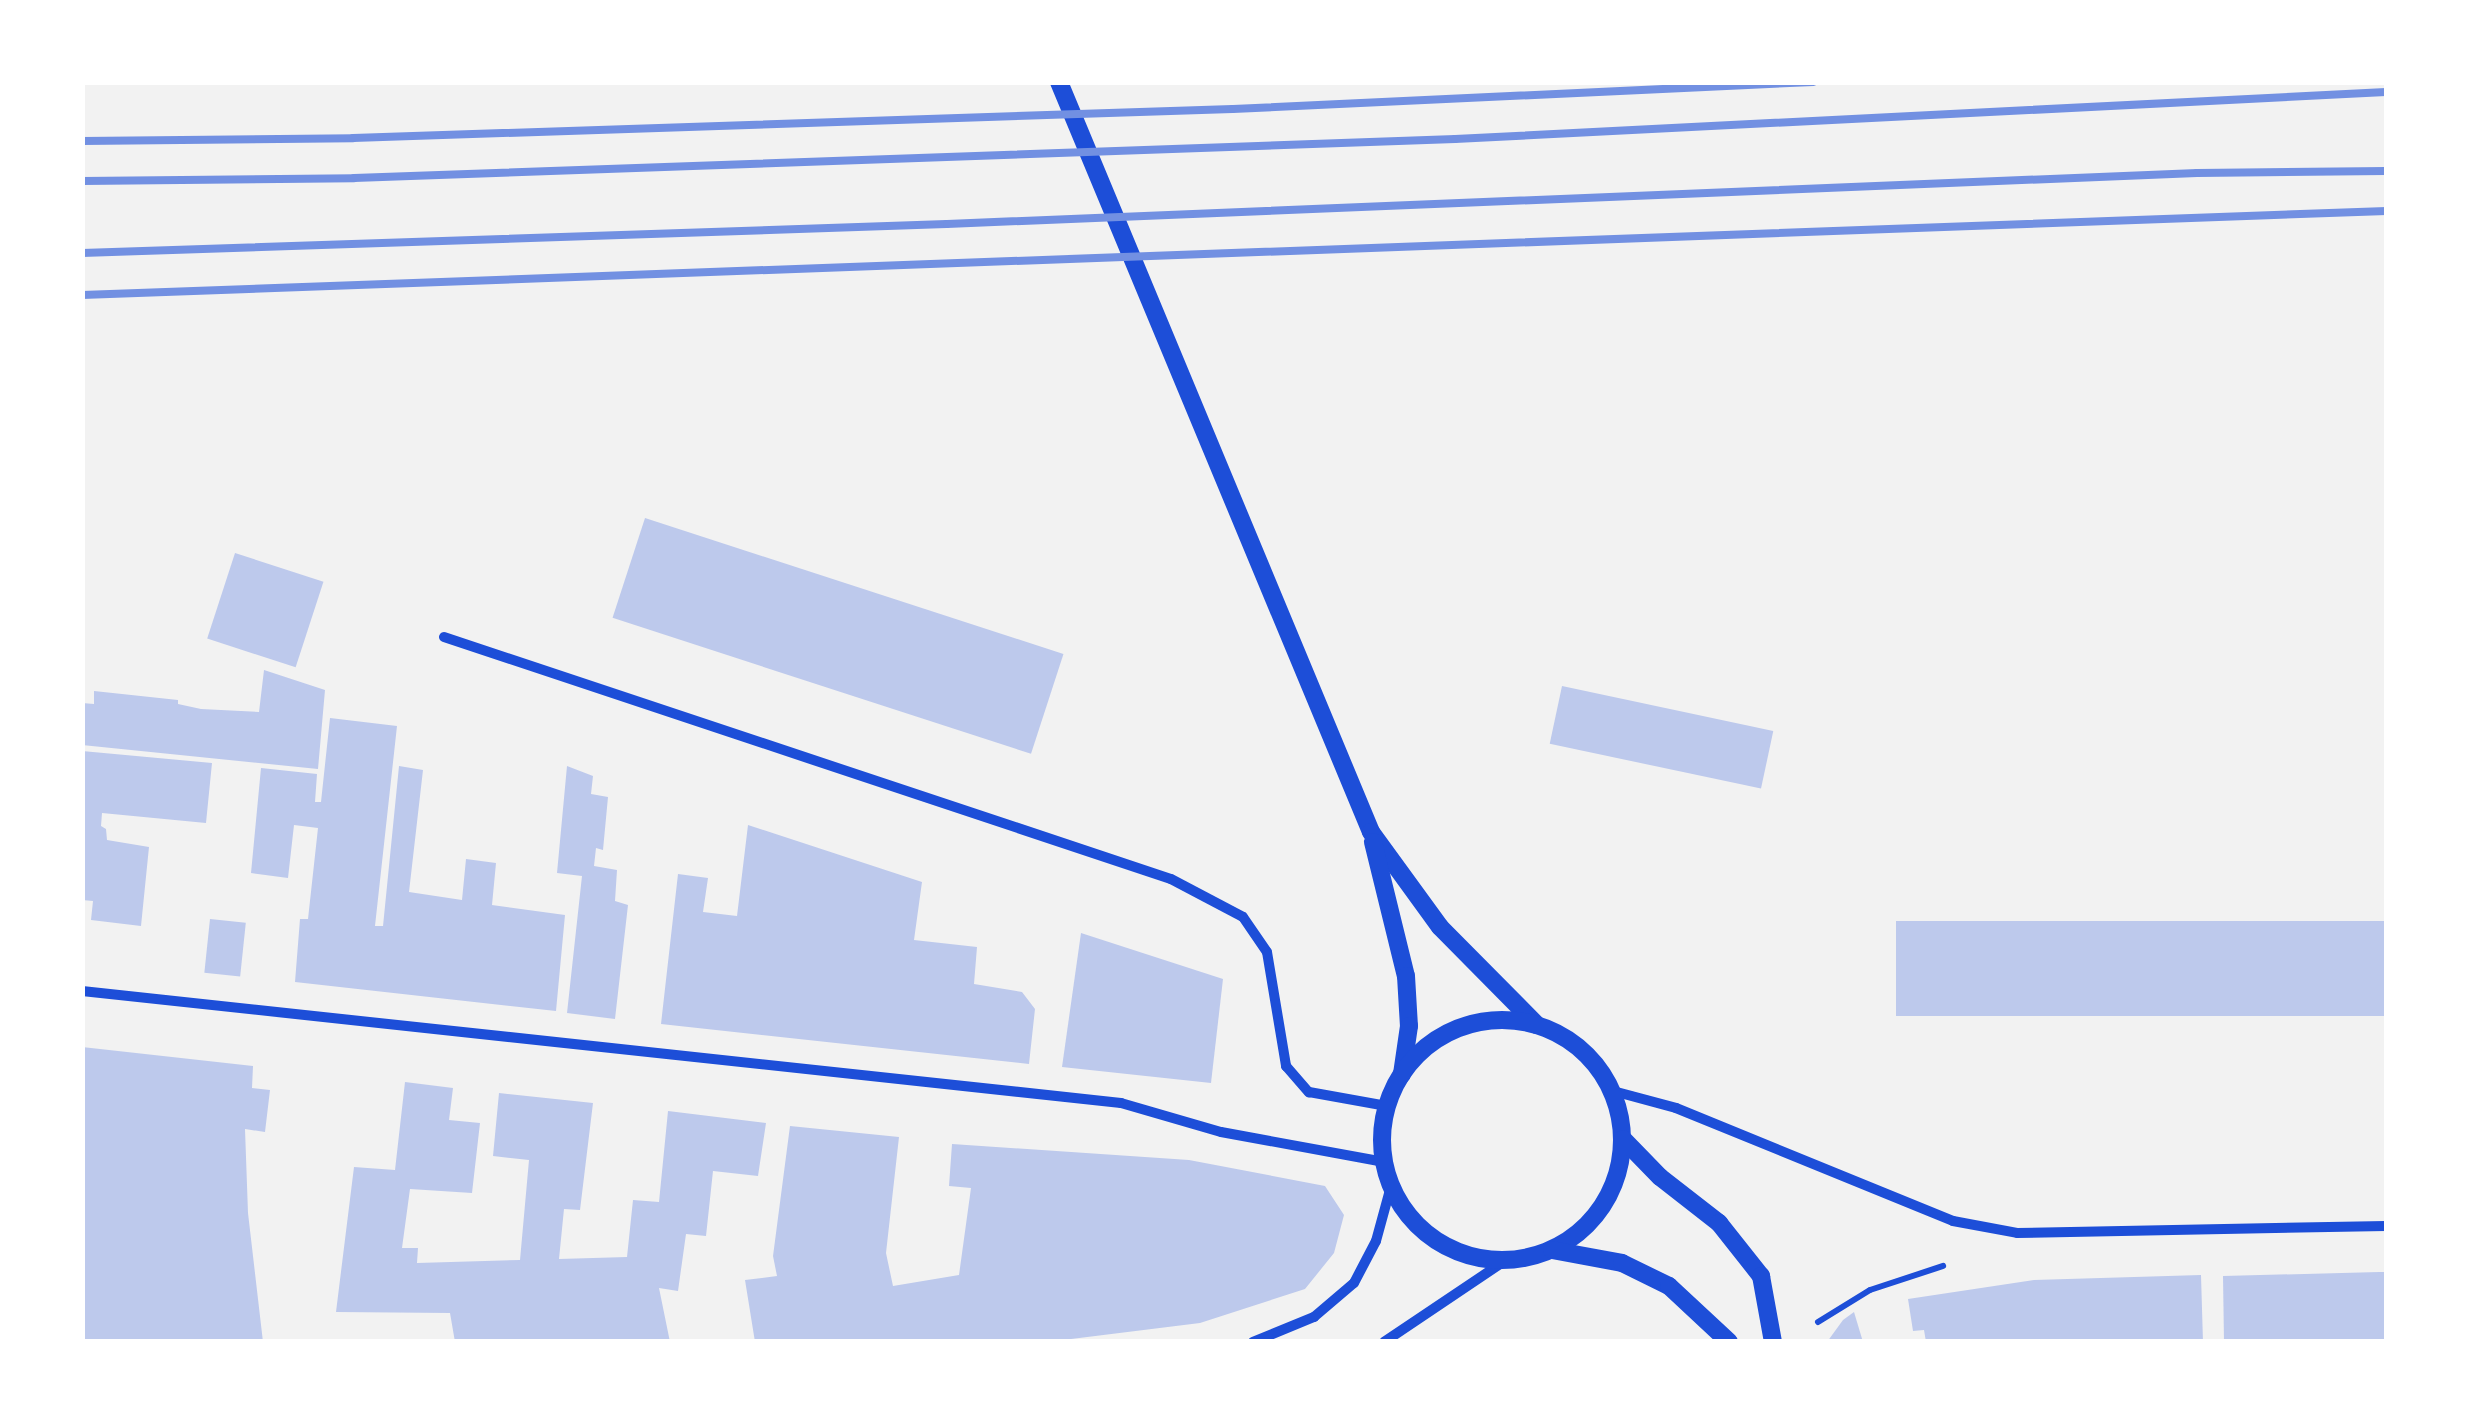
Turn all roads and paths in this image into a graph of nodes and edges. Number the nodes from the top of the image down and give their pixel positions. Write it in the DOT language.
graph roads {
  1 [pos="1060,82"];
  2 [pos="444,637"];
  3 [pos="1371,832"];
  4 [pos="82,991"];
  5 [pos="1537,1024"];
  6 [pos="1402,1074"];
  7 [pos="1612,1091"];
  8 [pos="1387,1106"];
  9 [pos="1623,1139"];
  10 [pos="1384,1162"];
  11 [pos="1391,1186"];
  12 [pos="2386,1226"];
  13 [pos="1552,1250"];
  14 [pos="1506,1260"];
  15 [pos="1946,1266"];
  16 [pos="1804,1330"];
  17 [pos="1252,1342"];
  18 [pos="1384,1342"];
  19 [pos="1729,1342"];
  20 [pos="1773,1342"];
  1 -- 3 [label="street"];
  2 -- 8 [label="street"];
  3 -- 5 [label="street"];
  3 -- 6 [label="street"];
  4 -- 10 [label="street"];
  5 -- 6 [label="street"];
  5 -- 7 [label="street"];
  6 -- 8 [label="street"];
  7 -- 9 [label="street"];
  7 -- 12 [label="street"];
  8 -- 10 [label="street"];
  9 -- 13 [label="street"];
  9 -- 20 [label="street"];
  10 -- 11 [label="street"];
  11 -- 14 [label="street"];
  11 -- 17 [label="street"];
  13 -- 14 [label="street"];
  13 -- 19 [label="street"];
  14 -- 18 [label="street"];
  15 -- 16 [label="path"];
}
